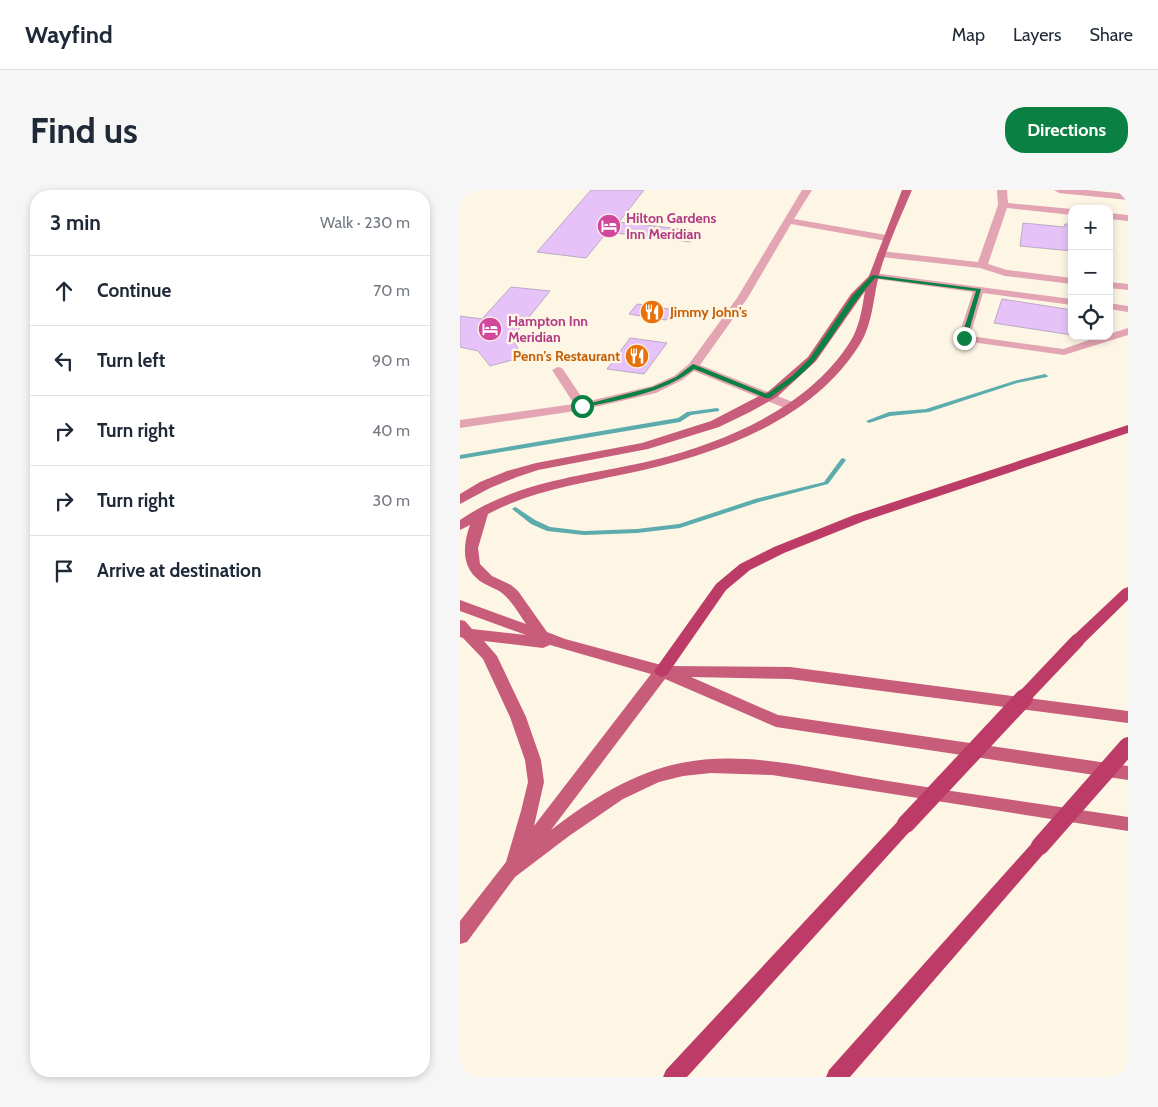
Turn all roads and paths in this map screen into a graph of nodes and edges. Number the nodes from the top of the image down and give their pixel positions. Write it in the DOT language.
graph roads {
  1 [pos="807,190"];
  2 [pos="907,190"];
  3 [pos="1002,190"];
  4 [pos="1059,190"];
  5 [pos="1128,197"];
  6 [pos="1003,205"];
  7 [pos="1068,212"];
  8 [pos="1113,216"];
  9 [pos="1128,218"];
  10 [pos="788,221"];
  11 [pos="886,238"];
  12 [pos="881,254"];
  13 [pos="982,265"];
  14 [pos="874,276"];
  15 [pos="1068,280"];
  16 [pos="1113,285"];
  17 [pos="1128,287"];
  18 [pos="979,290"];
  19 [pos="1068,301"];
  20 [pos="1113,307"];
  21 [pos="1128,309"];
  22 [pos="1128,331"];
  23 [pos="693,366"];
  24 [pos="558,370"];
  25 [pos="768,396"];
  26 [pos="582,406"];
  27 [pos="792,406"];
  28 [pos="460,424"];
  29 [pos="1128,428"];
  30 [pos="460,500"];
  31 [pos="482,511"];
  32 [pos="460,526"];
  33 [pos="1128,592"];
  34 [pos="460,605"];
  35 [pos="463,630"];
  36 [pos="542,636"];
  37 [pos="574,647"];
  38 [pos="662,671"];
  39 [pos="1128,716"];
  40 [pos="1128,746"];
  41 [pos="1128,773"];
  42 [pos="1128,824"];
  43 [pos="511,871"];
  44 [pos="460,936"];
  45 [pos="673,1077"];
  46 [pos="836,1077"];
  1 -- 10 [label="lane"];
  2 -- 11 [label="main road"];
  3 -- 6 [label="lane"];
  4 -- 5 [label="lane"];
  6 -- 7 [label="lane"];
  6 -- 13 [label="lane"];
  8 -- 9 [label="lane"];
  10 -- 11 [label="lane"];
  10 -- 23 [label="lane"];
  11 -- 12 [label="main road"];
  12 -- 13 [label="lane"];
  12 -- 14 [label="main road"];
  13 -- 15 [label="lane"];
  14 -- 18 [label="lane"];
  14 -- 25 [label="main road"];
  14 -- 27 [label="main road"];
  16 -- 17 [label="lane"];
  18 -- 19 [label="lane"];
  18 -- 22 [label="lane"];
  20 -- 21 [label="lane"];
  23 -- 25 [label="lane"];
  23 -- 26 [label="lane"];
  24 -- 26 [label="lane"];
  25 -- 27 [label="lane"];
  25 -- 30 [label="main road"];
  26 -- 28 [label="lane"];
  27 -- 31 [label="main road"];
  29 -- 38 [label="highway"];
  31 -- 32 [label="main road"];
  31 -- 36 [label="main road"];
  33 -- 45 [label="highway, bridge"];
  34 -- 36 [label="main road"];
  35 -- 37 [label="main road"];
  35 -- 43 [label="main road"];
  36 -- 37 [label="main road"];
  37 -- 38 [label="main road"];
  38 -- 39 [label="main road"];
  38 -- 41 [label="main road"];
  38 -- 43 [label="main road"];
  40 -- 46 [label="highway, bridge"];
  42 -- 43 [label="main road"];
  43 -- 44 [label="main road"];
}
